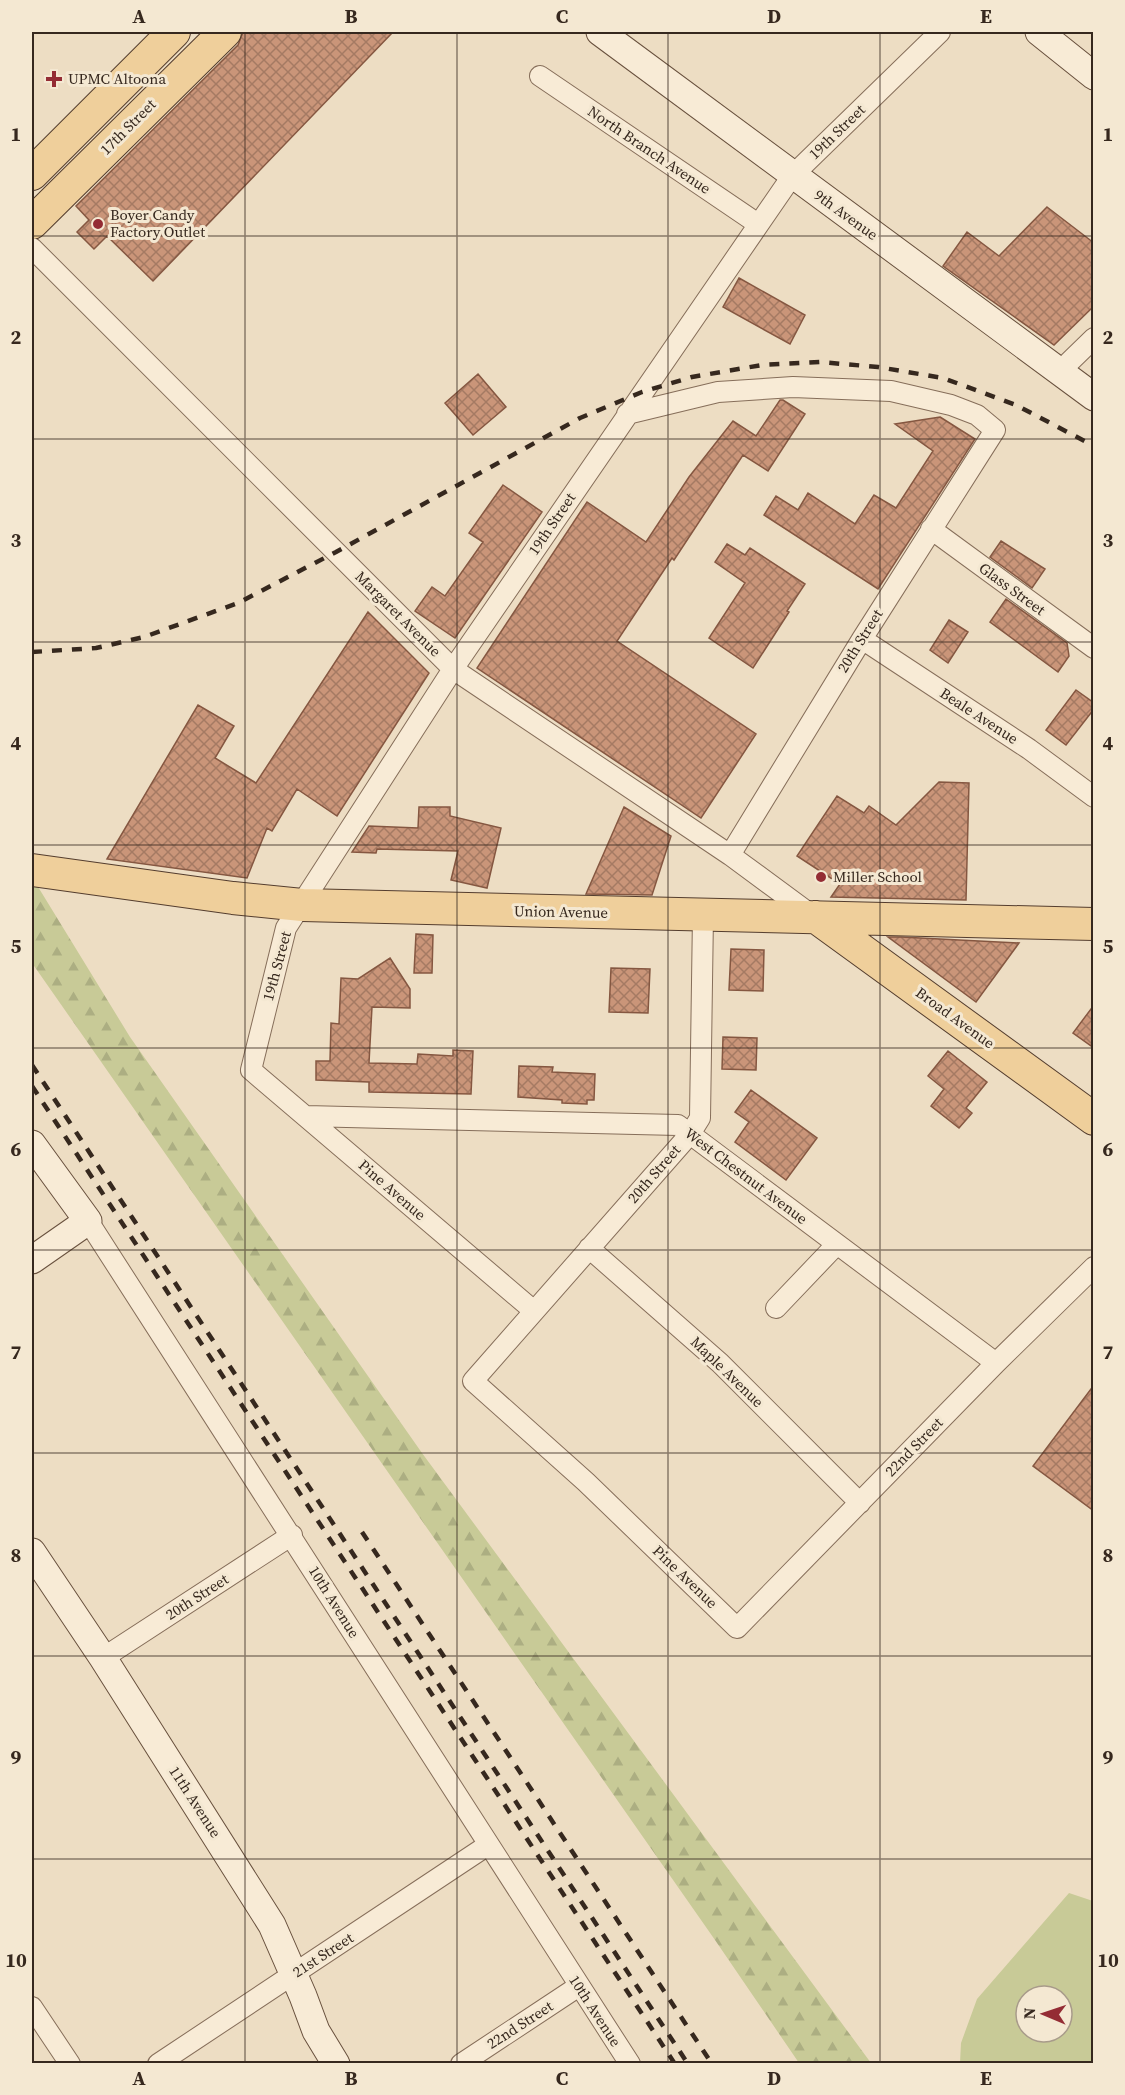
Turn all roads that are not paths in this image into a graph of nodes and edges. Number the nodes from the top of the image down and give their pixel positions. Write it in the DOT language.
graph roads {
  1 [pos="174,32"];
  2 [pos="225,32"];
  3 [pos="600,32"];
  4 [pos="940,32"];
  5 [pos="1039,32"];
  6 [pos="540,76"];
  7 [pos="1094,76"];
  8 [pos="32,174"];
  9 [pos="792,176"];
  10 [pos="32,223"];
  11 [pos="758,224"];
  12 [pos="32,248"];
  13 [pos="1094,338"];
  14 [pos="1059,372"];
  15 [pos="1094,397"];
  16 [pos="627,414"];
  17 [pos="931,529"];
  18 [pos="862,639"];
  19 [pos="1094,648"];
  20 [pos="453,669"];
  21 [pos="1094,797"];
  22 [pos="730,855"];
  23 [pos="32,870"];
  24 [pos="302,905"];
  25 [pos="703,915"];
  26 [pos="816,917"];
  27 [pos="1094,924"];
  28 [pos="250,1070"];
  29 [pos="306,1116"];
  30 [pos="1094,1119"];
  31 [pos="690,1134"];
  32 [pos="32,1144"];
  33 [pos="88,1221"];
  34 [pos="837,1244"];
  35 [pos="589,1248"];
  36 [pos="32,1260"];
  37 [pos="1094,1267"];
  38 [pos="776,1308"];
  39 [pos="534,1311"];
  40 [pos="996,1363"];
  41 [pos="473,1381"];
  42 [pos="860,1503"];
  43 [pos="291,1535"];
  44 [pos="32,1552"];
  45 [pos="737,1628"];
  46 [pos="103,1659"];
  47 [pos="488,1845"];
  48 [pos="294,1974"];
  49 [pos="579,1986"];
  50 [pos="32,2007"];
  51 [pos="70,2064"];
  52 [pos="158,2064"];
  53 [pos="336,2064"];
  54 [pos="461,2064"];
  55 [pos="630,2064"];
  1 -- 8 [label="main road"];
  2 -- 10 [label="main road, 17th Street"];
  3 -- 9 [label="street, 9th Avenue"];
  4 -- 9 [label="street, 19th Street"];
  5 -- 7 [label="street"];
  6 -- 11 [label="street, North Branch Avenue"];
  9 -- 11 [label="street, 19th Street"];
  9 -- 14 [label="street, 9th Avenue"];
  11 -- 16 [label="street, 19th Street"];
  12 -- 20 [label="street, Margaret Avenue"];
  13 -- 14 [label="street"];
  14 -- 15 [label="street, 9th Avenue"];
  16 -- 17 [label="street, 20th Street"];
  16 -- 20 [label="street, 19th Street"];
  17 -- 18 [label="street, 20th Street"];
  17 -- 19 [label="street, Glass Street"];
  18 -- 21 [label="street, Beale Avenue"];
  18 -- 22 [label="street, 20th Street"];
  20 -- 22 [label="street, Margaret Avenue"];
  20 -- 24 [label="street, 19th Street"];
  22 -- 26 [label="street, Margaret Avenue"];
  23 -- 24 [label="main road, Union Avenue"];
  24 -- 25 [label="main road, Union Avenue"];
  24 -- 28 [label="street, 19th Street"];
  25 -- 26 [label="main road, Union Avenue"];
  25 -- 31 [label="street, 20th Street"];
  26 -- 27 [label="main road, Union Avenue"];
  26 -- 30 [label="main road, Broad Avenue"];
  28 -- 29 [label="street, Pine Avenue"];
  29 -- 31 [label="street, West Chestnut Avenue"];
  29 -- 39 [label="street, Pine Avenue"];
  31 -- 34 [label="street, West Chestnut Avenue"];
  31 -- 35 [label="street, 20th Street"];
  32 -- 33 [label="street, 10th Avenue"];
  33 -- 36 [label="street"];
  33 -- 43 [label="street, 10th Avenue"];
  34 -- 38 [label="street"];
  34 -- 40 [label="street, West Chestnut Avenue"];
  35 -- 39 [label="street, 20th Street"];
  35 -- 42 [label="street, Maple Avenue"];
  37 -- 40 [label="street, 22nd Street"];
  39 -- 41 [label="street, 20th Street"];
  40 -- 42 [label="street, 22nd Street"];
  41 -- 45 [label="street, Pine Avenue"];
  42 -- 45 [label="street, 22nd Street"];
  43 -- 46 [label="street, 20th Street"];
  43 -- 47 [label="street, 10th Avenue"];
  44 -- 46 [label="street, 11th Avenue"];
  46 -- 48 [label="street, 11th Avenue"];
  47 -- 48 [label="street, 21st Street"];
  47 -- 49 [label="street, 10th Avenue"];
  48 -- 52 [label="street, 21st Street"];
  48 -- 53 [label="street, 11th Avenue"];
  49 -- 54 [label="street, 22nd Street"];
  49 -- 55 [label="street, 10th Avenue"];
  50 -- 51 [label="street"];
}
